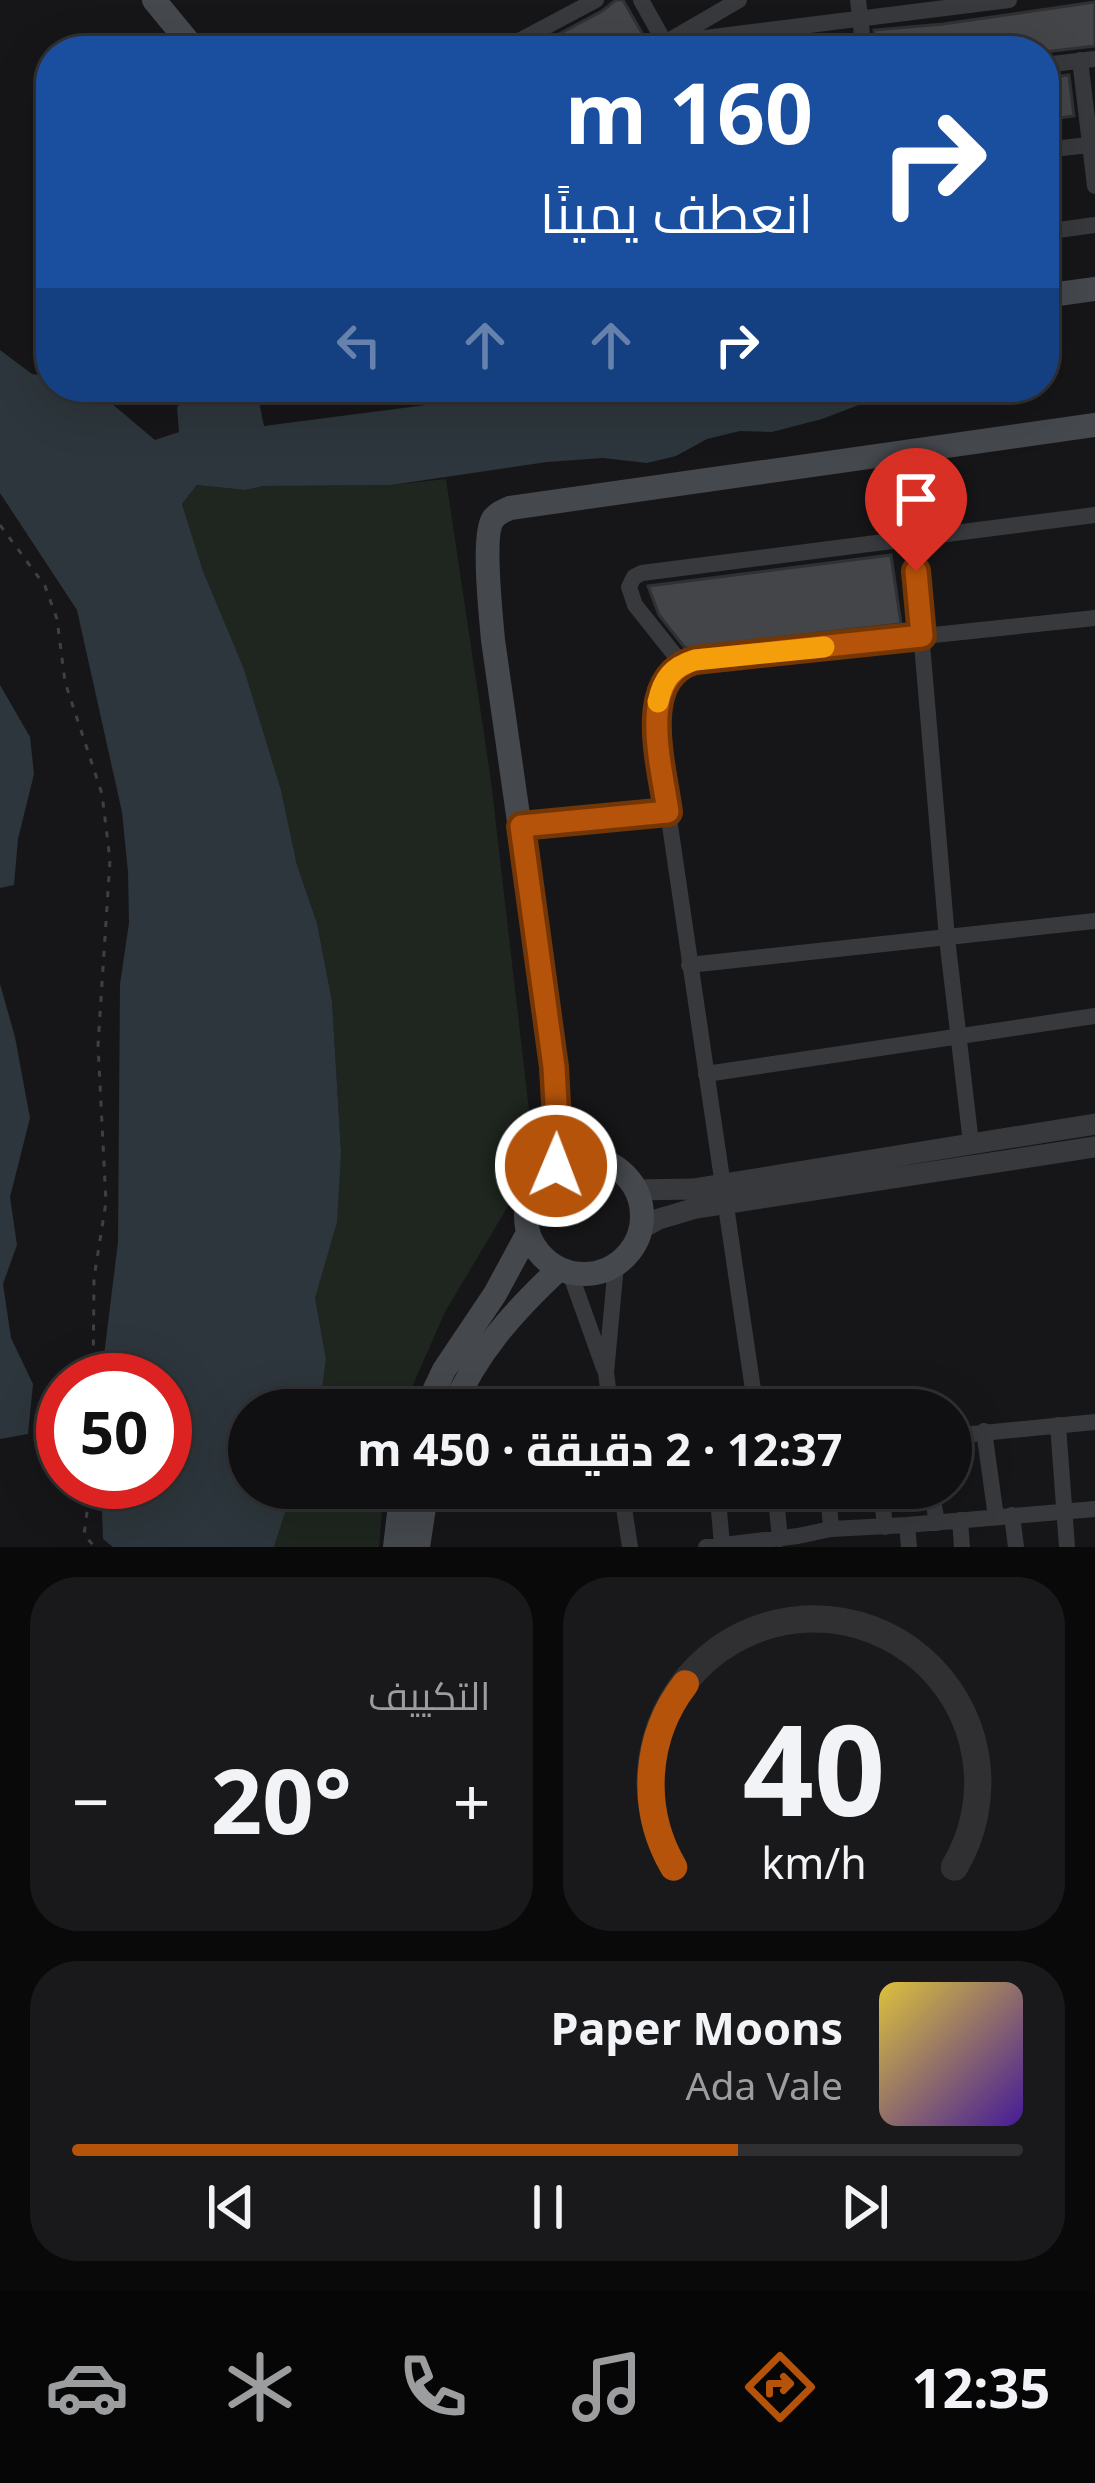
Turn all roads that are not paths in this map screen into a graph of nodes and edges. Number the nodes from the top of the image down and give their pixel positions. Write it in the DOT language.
graph roads {
  1 [pos="154,0"];
  2 [pos="596,0"];
  3 [pos="641,0"];
  4 [pos="739,0"];
  5 [pos="1009,0"];
  6 [pos="859,9"];
  7 [pos="184,36"];
  8 [pos="528,36"];
  9 [pos="656,36"];
  10 [pos="678,36"];
  11 [pos="718,36"];
  12 [pos="1088,60"];
  13 [pos="1089,145"];
  14 [pos="1059,149"];
  15 [pos="1095,186"];
  16 [pos="1095,225"];
  17 [pos="1059,230"];
  18 [pos="1095,290"];
  19 [pos="1059,294"];
  20 [pos="1095,425"];
  21 [pos="1095,515"];
  22 [pos="913,538"];
  23 [pos="1095,618"];
  24 [pos="922,636"];
  25 [pos="682,664"];
  26 [pos="668,812"];
  27 [pos="521,826"];
  28 [pos="1095,921"];
  29 [pos="947,938"];
  30 [pos="689,965"];
  31 [pos="1095,1016"];
  32 [pos="958,1035"];
  33 [pos="706,1074"];
  34 [pos="1095,1124"];
  35 [pos="970,1143"];
  36 [pos="1095,1147"];
  37 [pos="556,1166"];
  38 [pos="636,1190"];
  39 [pos="724,1194"];
  40 [pos="641,1228"];
  41 [pos="528,1233"];
  42 [pos="616,1265"];
  43 [pos="564,1271"];
  44 [pos="606,1373"];
  45 [pos="435,1389"];
  46 [pos="463,1389"];
  47 [pos="608,1389"];
  48 [pos="753,1389"];
  49 [pos="1095,1422"];
  50 [pos="1058,1425"];
  51 [pos="984,1431"];
  52 [pos="972,1433"];
  53 [pos="400,1509"];
  54 [pos="424,1509"];
  55 [pos="624,1509"];
  56 [pos="716,1509"];
  57 [pos="782,1509"];
  58 [pos="829,1509"];
  59 [pos="883,1509"];
  60 [pos="935,1509"];
  61 [pos="1095,1509"];
  62 [pos="1065,1511"];
  63 [pos="1004,1516"];
  64 [pos="960,1520"];
  65 [pos="937,1523"];
  66 [pos="907,1526"];
  67 [pos="885,1527"];
  68 [pos="831,1529"];
  69 [pos="852,1538"];
  70 [pos="793,1541"];
  71 [pos="746,1545"];
  72 [pos="714,1546"];
  73 [pos="395,1547"];
  74 [pos="418,1547"];
  75 [pos="630,1547"];
  76 [pos="909,1547"];
  77 [pos="962,1547"];
  78 [pos="1016,1547"];
  79 [pos="1066,1547"];
  1 -- 7 [label="main road"];
  2 -- 8 [label="street"];
  3 -- 9 [label="street"];
  4 -- 10 [label="street"];
  5 -- 6 [label="street"];
  6 -- 11 [label="street"];
  12 -- 13 [label="street"];
  13 -- 14 [label="street"];
  13 -- 15 [label="street"];
  16 -- 17 [label="street"];
  18 -- 19 [label="main road"];
  20 -- 27 [label="main road"];
  21 -- 22 [label="street"];
  22 -- 24 [label="street"];
  22 -- 25 [label="street"];
  23 -- 24 [label="street"];
  24 -- 25 [label="street"];
  24 -- 29 [label="street"];
  25 -- 26 [label="street"];
  26 -- 27 [label="street"];
  26 -- 30 [label="street"];
  27 -- 37 [label="main road"];
  28 -- 29 [label="street"];
  29 -- 30 [label="street"];
  29 -- 32 [label="street"];
  30 -- 33 [label="street"];
  31 -- 32 [label="street"];
  32 -- 33 [label="street"];
  32 -- 35 [label="street"];
  33 -- 39 [label="street"];
  34 -- 35 [label="street"];
  35 -- 39 [label="street"];
  36 -- 39 [label="street"];
  37 -- 38 [label="main road"];
  37 -- 41 [label="main road"];
  38 -- 39 [label="street"];
  38 -- 40 [label="main road"];
  39 -- 40 [label="street"];
  39 -- 48 [label="street"];
  40 -- 42 [label="main road"];
  41 -- 43 [label="main road"];
  41 -- 45 [label="main road"];
  42 -- 43 [label="main road"];
  42 -- 44 [label="street"];
  43 -- 44 [label="street"];
  43 -- 46 [label="main road"];
  44 -- 47 [label="street"];
  49 -- 50 [label="street"];
  50 -- 51 [label="street"];
  50 -- 62 [label="street"];
  51 -- 52 [label="street"];
  51 -- 63 [label="street"];
  53 -- 73 [label="main road"];
  54 -- 74 [label="main road"];
  55 -- 75 [label="street"];
  56 -- 72 [label="street"];
  57 -- 70 [label="street"];
  58 -- 68 [label="street"];
  59 -- 67 [label="street"];
  60 -- 65 [label="street"];
  61 -- 62 [label="street"];
  62 -- 63 [label="street"];
  62 -- 79 [label="street"];
  63 -- 64 [label="street"];
  63 -- 78 [label="street"];
  64 -- 65 [label="street"];
  64 -- 77 [label="street"];
  65 -- 66 [label="street"];
  66 -- 67 [label="street"];
  66 -- 76 [label="street"];
  67 -- 69 [label="street"];
  68 -- 69 [label="street"];
  68 -- 70 [label="street"];
  70 -- 71 [label="street"];
  71 -- 72 [label="street"];
}
